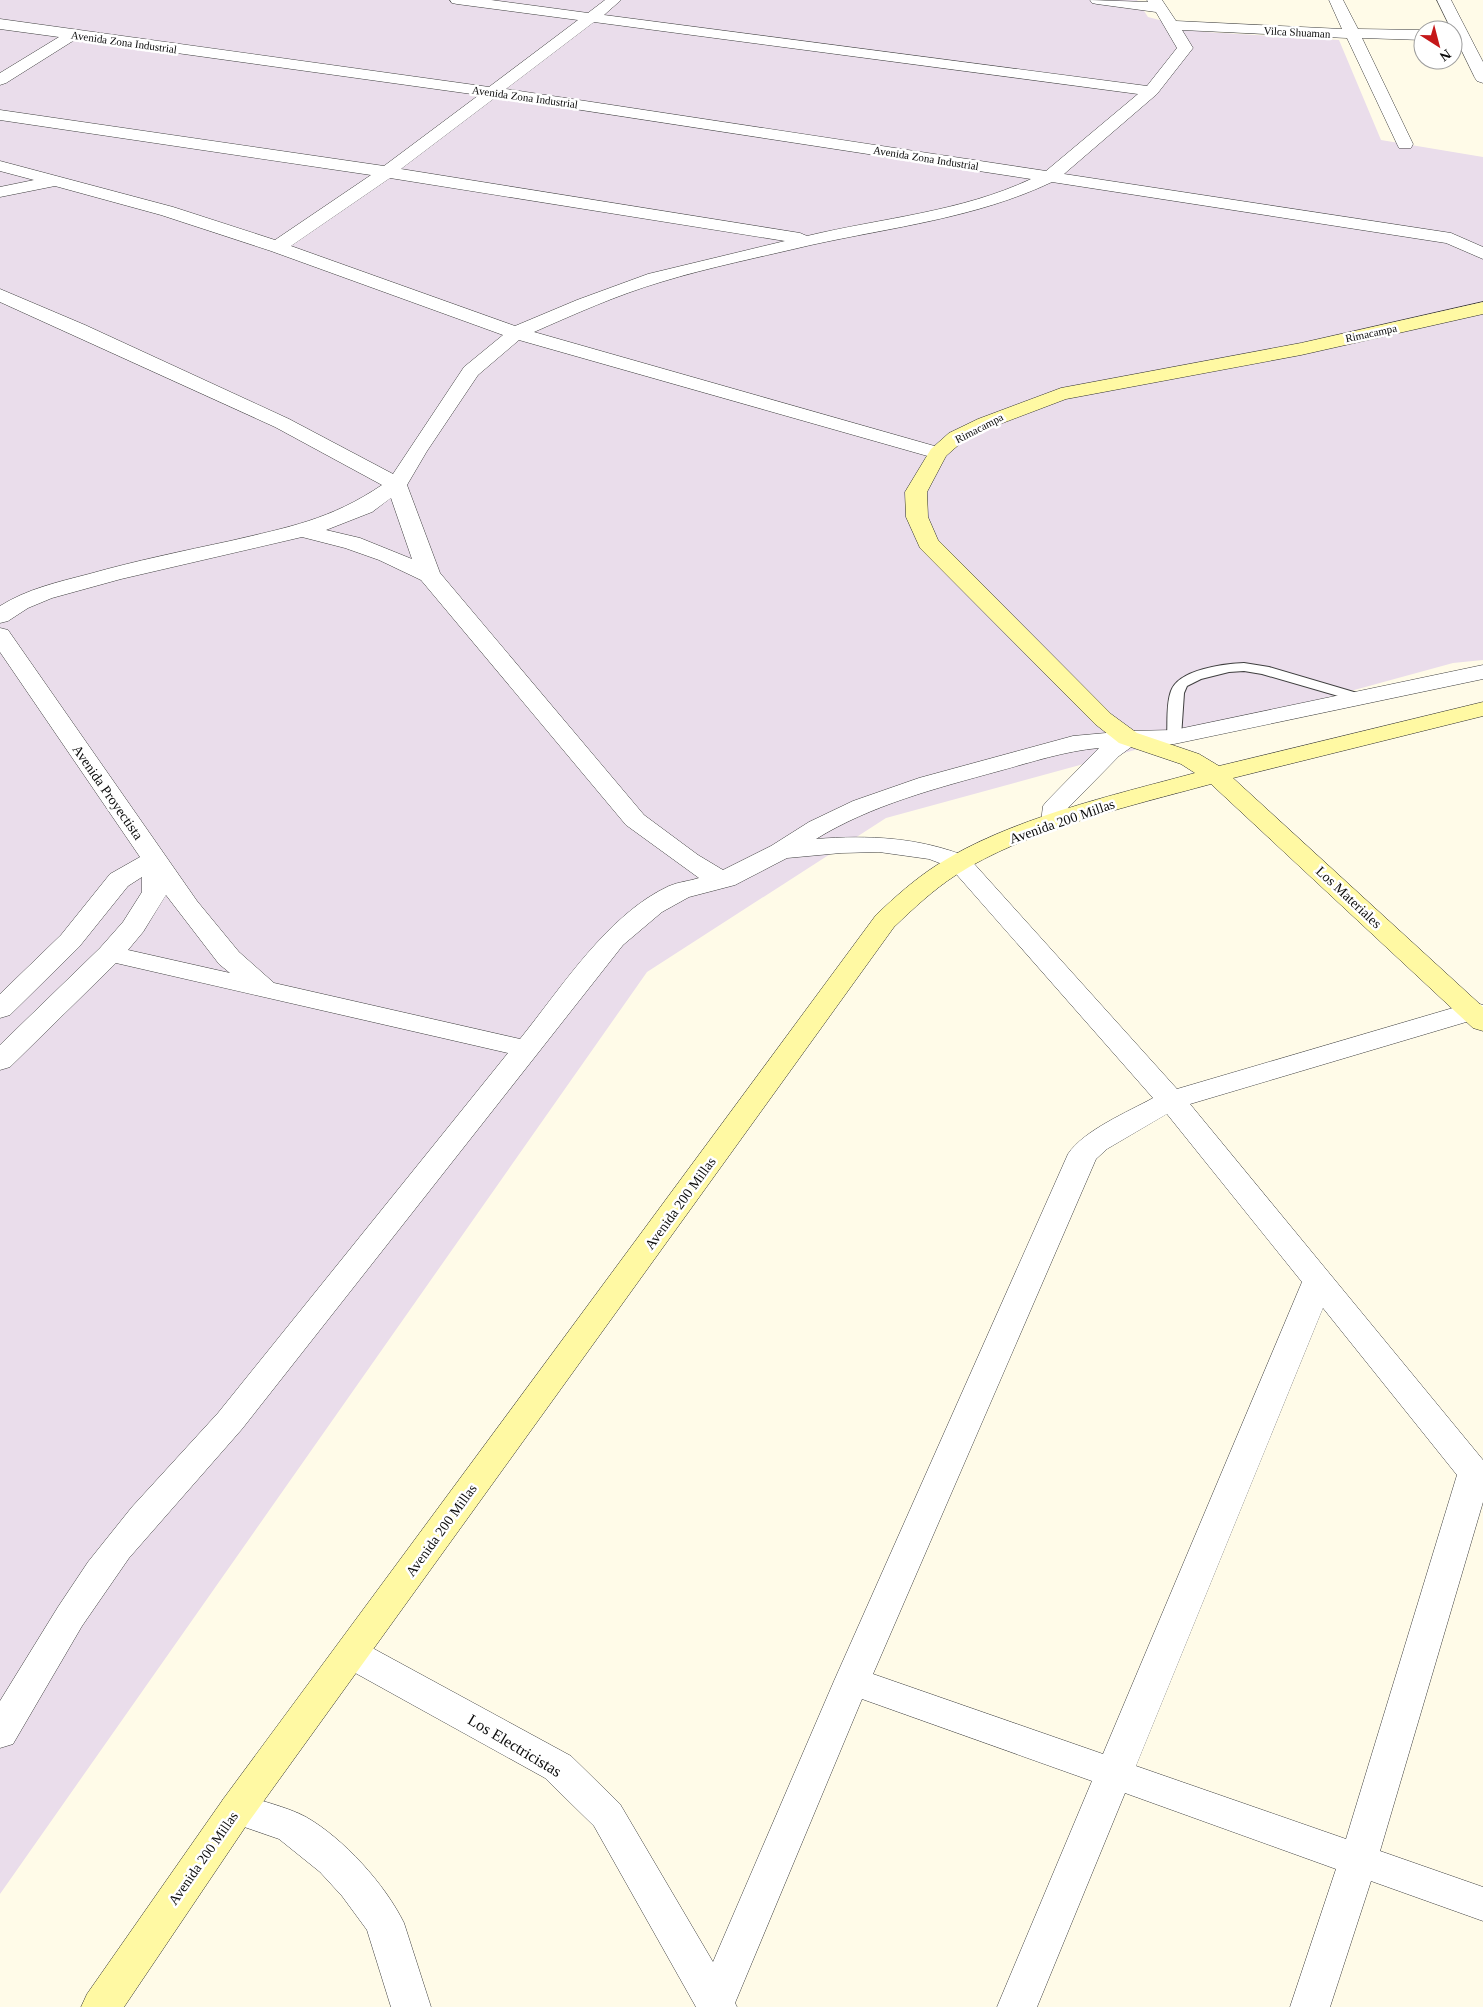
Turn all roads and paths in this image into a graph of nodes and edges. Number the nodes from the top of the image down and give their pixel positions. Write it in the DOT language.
graph roads {
  1 [pos="457,0"];
  2 [pos="614,0"];
  3 [pos="1097,0"];
  4 [pos="1336,0"];
  5 [pos="1444,0"];
  6 [pos="1158,4"];
  7 [pos="592,17"];
  8 [pos="1455,20"];
  9 [pos="0,24"];
  10 [pos="1170,25"];
  11 [pos="1351,34"];
  12 [pos="72,35"];
  13 [pos="1413,35"];
  14 [pos="1463,35"];
  15 [pos="1483,78"];
  16 [pos="0,80"];
  17 [pos="1151,91"];
  18 [pos="492,92"];
  19 [pos="0,115"];
  20 [pos="1405,144"];
  21 [pos="0,166"];
  22 [pos="387,172"];
  23 [pos="1050,177"];
  24 [pos="54,182"];
  25 [pos="0,192"];
  26 [pos="812,240"];
  27 [pos="277,247"];
  28 [pos="1483,254"];
  29 [pos="0,295"];
  30 [pos="1483,308"];
  31 [pos="516,334"];
  32 [pos="938,453"];
  33 [pos="397,485"];
  34 [pos="302,531"];
  35 [pos="430,575"];
  36 [pos="0,616"];
  37 [pos="0,635"];
  38 [pos="1483,672"];
  39 [pos="1359,698"];
  40 [pos="1483,709"];
  41 [pos="1174,737"];
  42 [pos="1128,738"];
  43 [pos="1215,774"];
  44 [pos="1054,822"];
  45 [pos="780,851"];
  46 [pos="154,859"];
  47 [pos="959,862"];
  48 [pos="726,879"];
  49 [pos="110,954"];
  50 [pos="267,990"];
  51 [pos="0,1009"];
  52 [pos="1478,1017"];
  53 [pos="527,1049"];
  54 [pos="0,1061"];
  55 [pos="1171,1100"];
  56 [pos="1319,1280"];
  57 [pos="1479,1477"];
  58 [pos="352,1654"];
  59 [pos="852,1681"];
  60 [pos="0,1733"];
  61 [pos="1113,1774"];
  62 [pos="237,1809"];
  63 [pos="1358,1860"];
  64 [pos="1483,1904"];
  65 [pos="716,2005"];
  66 [pos="101,2007"];
  67 [pos="411,2007"];
  68 [pos="1017,2007"];
  69 [pos="1310,2007"];
  1 -- 7 [label="street"];
  2 -- 7 [label="street"];
  3 -- 6 [label="street"];
  4 -- 11 [label="street"];
  5 -- 8 [label="street"];
  6 -- 10 [label="street"];
  7 -- 17 [label="street"];
  7 -- 18 [label="street"];
  9 -- 12 [label="street, Avenida Zona Industrial"];
  10 -- 11 [label="street, Vilca Shuaman"];
  10 -- 17 [label="street"];
  11 -- 13 [label="street, Vilca Shuaman"];
  11 -- 20 [label="street"];
  12 -- 16 [label="street"];
  12 -- 18 [label="street, Avenida Zona Industrial"];
  14 -- 15 [label="street"];
  17 -- 23 [label="street"];
  18 -- 22 [label="street"];
  18 -- 23 [label="street, Avenida Zona Industrial"];
  19 -- 22 [label="street"];
  21 -- 24 [label="street"];
  22 -- 26 [label="street"];
  22 -- 27 [label="street"];
  23 -- 26 [label="street"];
  23 -- 28 [label="street, Avenida Zona Industrial"];
  24 -- 25 [label="street"];
  24 -- 27 [label="street"];
  26 -- 31 [label="street"];
  27 -- 31 [label="street"];
  29 -- 33 [label="street"];
  30 -- 32 [label="street, Rimacampa"];
  31 -- 32 [label="street"];
  31 -- 33 [label="street"];
  32 -- 42 [label="street, Rimacampa"];
  33 -- 34 [label="street"];
  33 -- 35 [label="street"];
  34 -- 35 [label="street"];
  34 -- 36 [label="street"];
  35 -- 48 [label="street"];
  37 -- 46 [label="street, Avenida Proyectista"];
  38 -- 39 [label="street"];
  39 -- 41 [label="street"];
  39 -- 41 [label="lane"];
  40 -- 43 [label="street, Avenida 200 Millas"];
  41 -- 42 [label="street"];
  42 -- 43 [label="street, Rimacampa"];
  42 -- 44 [label="street"];
  42 -- 45 [label="street"];
  43 -- 44 [label="street, Avenida 200 Millas"];
  43 -- 52 [label="street, Los Materiales"];
  44 -- 47 [label="street, Avenida 200 Millas"];
  45 -- 47 [label="street"];
  45 -- 48 [label="street"];
  46 -- 49 [label="street"];
  46 -- 50 [label="street, Avenida Proyectista"];
  46 -- 51 [label="street"];
  47 -- 55 [label="street"];
  47 -- 58 [label="street, Avenida 200 Millas"];
  48 -- 53 [label="street"];
  49 -- 50 [label="street"];
  49 -- 54 [label="street"];
  50 -- 53 [label="street"];
  52 -- 55 [label="street"];
  53 -- 60 [label="street"];
  55 -- 56 [label="street"];
  55 -- 59 [label="street"];
  56 -- 57 [label="street"];
  56 -- 61 [label="street"];
  57 -- 63 [label="street"];
  58 -- 62 [label="street, Avenida 200 Millas"];
  58 -- 65 [label="street, Los Electricistas"];
  59 -- 61 [label="street"];
  59 -- 65 [label="street"];
  61 -- 63 [label="street"];
  61 -- 68 [label="street"];
  62 -- 66 [label="street, Avenida 200 Millas"];
  62 -- 67 [label="street"];
  63 -- 64 [label="street"];
  63 -- 69 [label="street"];
}
